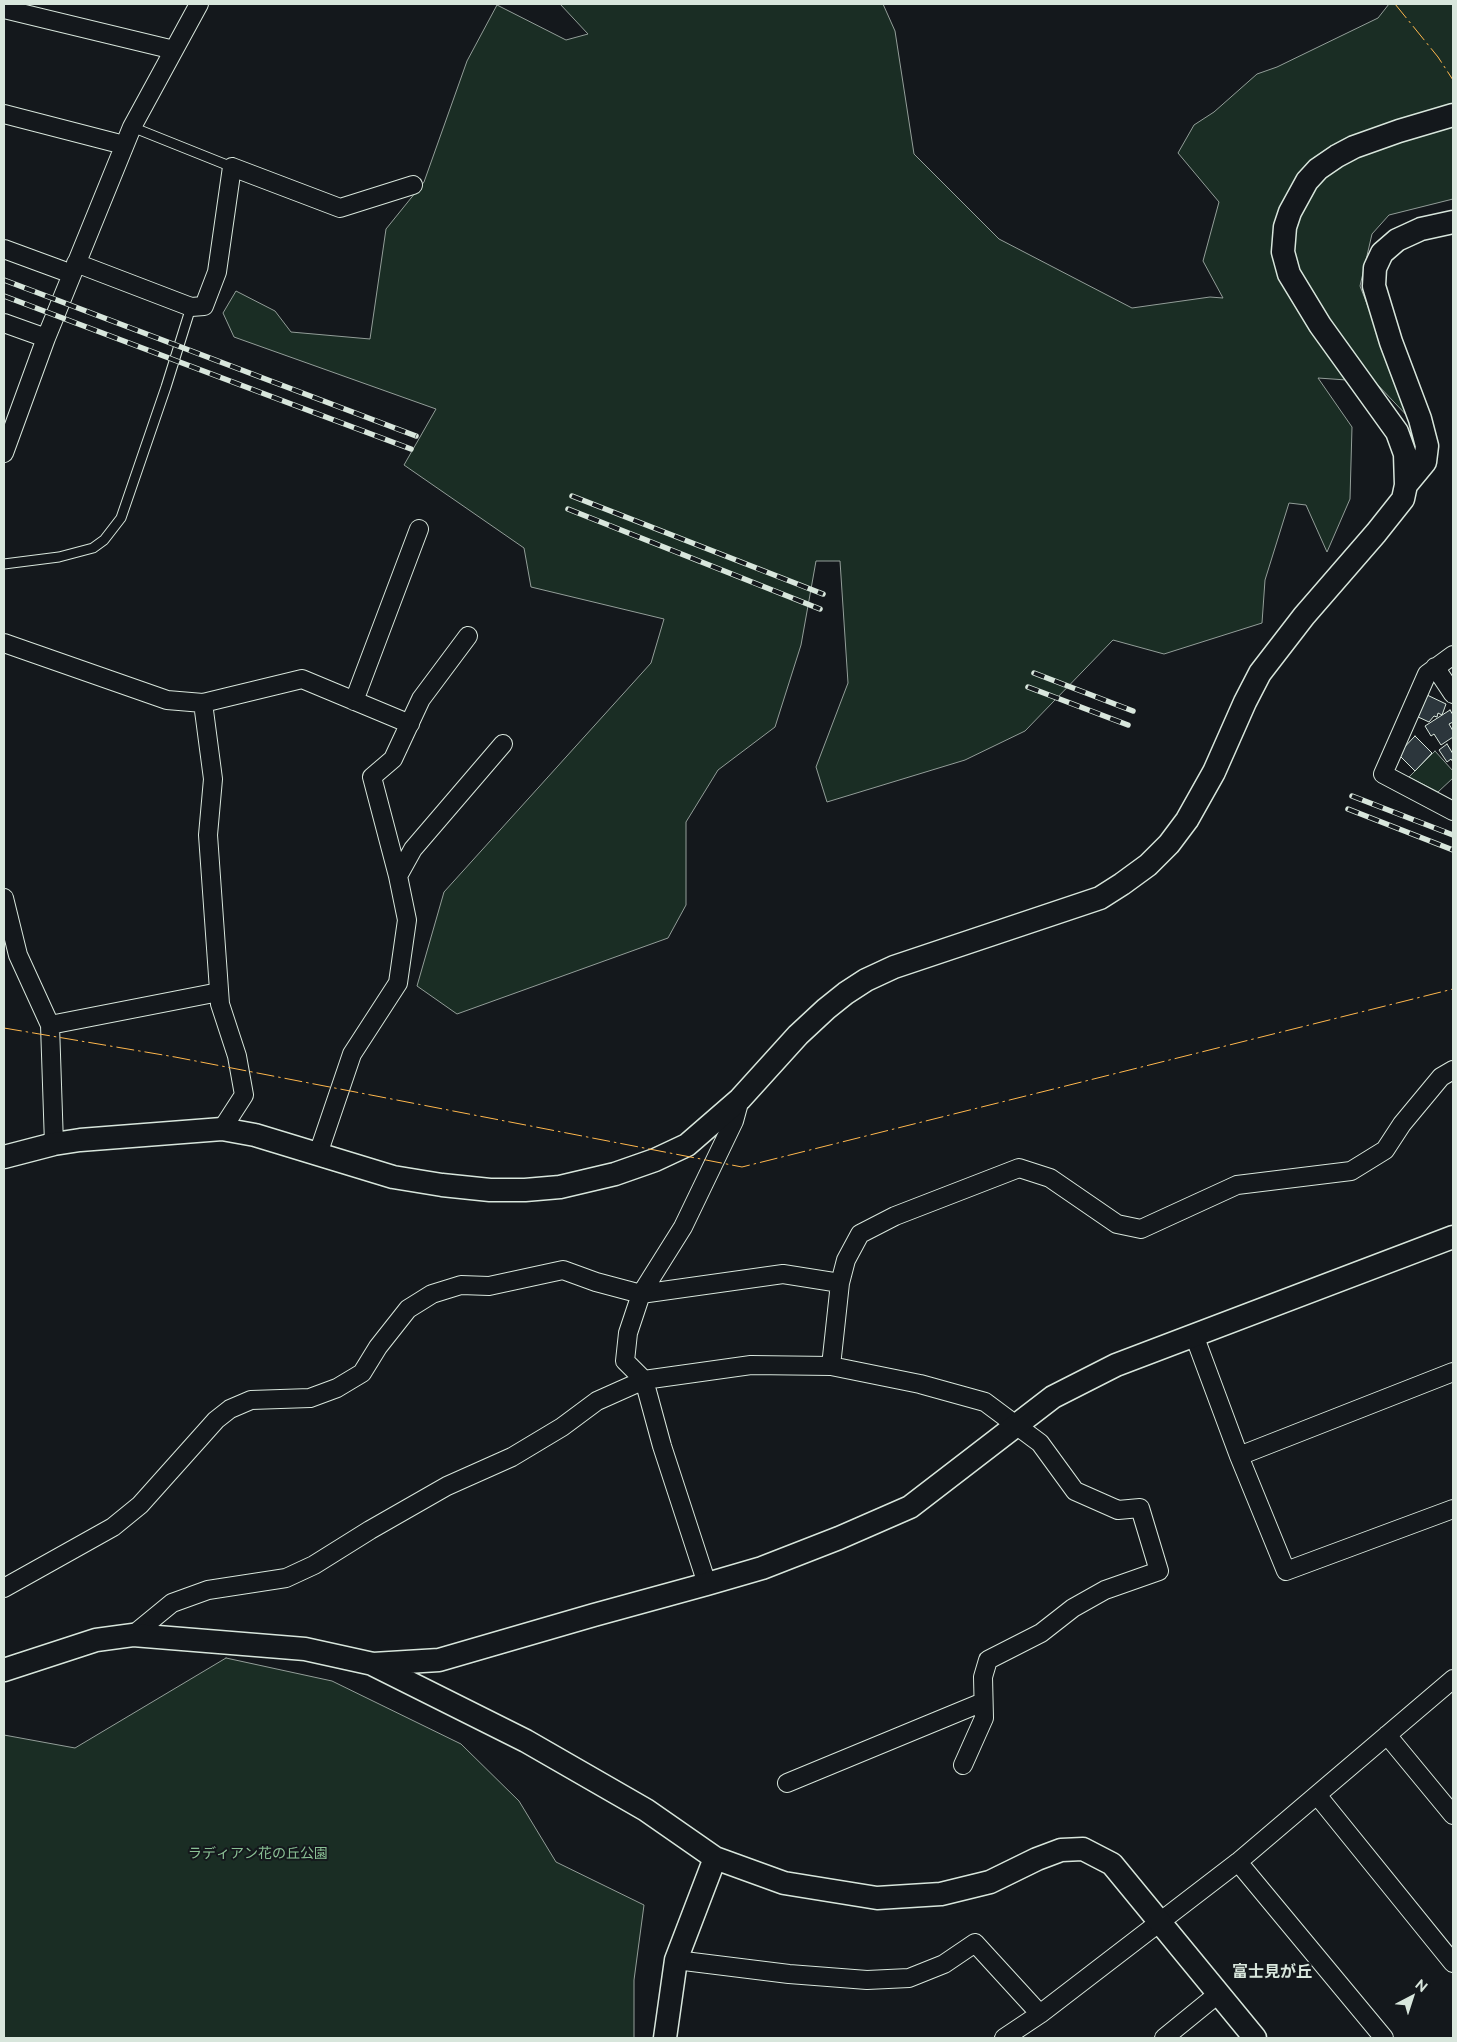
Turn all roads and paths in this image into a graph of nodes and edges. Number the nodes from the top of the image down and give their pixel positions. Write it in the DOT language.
graph roads {
  1 [pos="199,4"];
  2 [pos="4,9"];
  3 [pos="174,50"];
  4 [pos="4,114"];
  5 [pos="1453,115"];
  6 [pos="132,127"];
  7 [pos="124,145"];
  8 [pos="232,167"];
  9 [pos="413,185"];
  10 [pos="1453,222"];
  11 [pos="4,249"];
  12 [pos="74,269"];
  13 [pos="190,307"];
  14 [pos="4,323"];
  15 [pos="46,338"];
  16 [pos="4,453"];
  17 [pos="1406,485"];
  18 [pos="419,529"];
  19 [pos="4,564"];
  20 [pos="468,636"];
  21 [pos="4,643"];
  22 [pos="1453,655"];
  23 [pos="1435,667"];
  24 [pos="1453,694"];
  25 [pos="354,701"];
  26 [pos="203,703"];
  27 [pos="410,724"];
  28 [pos="503,744"];
  29 [pos="1453,811"];
  30 [pos="398,876"];
  31 [pos="4,898"];
  32 [pos="219,992"];
  33 [pos="50,1025"];
  34 [pos="1453,1070"];
  35 [pos="740,1100"];
  36 [pos="222,1129"];
  37 [pos="54,1144"];
  38 [pos="318,1154"];
  39 [pos="4,1157"];
  40 [pos="1453,1237"];
  41 [pos="840,1283"];
  42 [pos="641,1294"];
  43 [pos="1194,1335"];
  44 [pos="831,1366"];
  45 [pos="1453,1372"];
  46 [pos="644,1380"];
  47 [pos="1016,1426"];
  48 [pos="1239,1456"];
  49 [pos="1453,1509"];
  50 [pos="708,1584"];
  51 [pos="4,1588"];
  52 [pos="133,1635"];
  53 [pos="373,1664"];
  54 [pos="4,1670"];
  55 [pos="1453,1679"];
  56 [pos="983,1702"];
  57 [pos="1386,1735"];
  58 [pos="963,1765"];
  59 [pos="787,1783"];
  60 [pos="1317,1795"];
  61 [pos="1453,1815"];
  62 [pos="715,1858"];
  63 [pos="1238,1862"];
  64 [pos="1159,1923"];
  65 [pos="676,1960"];
  66 [pos="1453,1963"];
  67 [pos="1218,1994"];
  68 [pos="1040,2014"];
  69 [pos="665,2038"];
  70 [pos="1004,2038"];
  71 [pos="1164,2038"];
  72 [pos="1255,2038"];
  73 [pos="1384,2038"];
  1 -- 3 [label="street"];
  2 -- 3 [label="street"];
  3 -- 6 [label="street"];
  4 -- 7 [label="street"];
  5 -- 17 [label="street"];
  6 -- 7 [label="street"];
  6 -- 8 [label="lane"];
  7 -- 12 [label="street"];
  8 -- 9 [label="street"];
  8 -- 13 [label="street"];
  10 -- 17 [label="street"];
  11 -- 12 [label="street"];
  12 -- 13 [label="street"];
  12 -- 15 [label="street"];
  13 -- 19 [label="lane"];
  14 -- 15 [label="street"];
  15 -- 16 [label="street"];
  17 -- 35 [label="street"];
  18 -- 25 [label="street"];
  20 -- 27 [label="street"];
  21 -- 26 [label="street"];
  22 -- 23 [label="street"];
  23 -- 24 [label="street"];
  23 -- 29 [label="street"];
  25 -- 26 [label="street"];
  25 -- 27 [label="street"];
  26 -- 32 [label="street"];
  27 -- 30 [label="street"];
  28 -- 30 [label="street"];
  30 -- 38 [label="street"];
  31 -- 33 [label="street"];
  32 -- 33 [label="street"];
  32 -- 36 [label="street"];
  33 -- 37 [label="street"];
  34 -- 41 [label="street"];
  35 -- 38 [label="street"];
  35 -- 42 [label="street"];
  36 -- 37 [label="street"];
  36 -- 38 [label="street"];
  37 -- 39 [label="street"];
  40 -- 43 [label="street"];
  41 -- 42 [label="street"];
  41 -- 44 [label="street"];
  42 -- 46 [label="street"];
  42 -- 51 [label="street"];
  43 -- 47 [label="street"];
  43 -- 48 [label="street"];
  44 -- 46 [label="street"];
  44 -- 47 [label="street"];
  45 -- 48 [label="street"];
  46 -- 50 [label="street"];
  46 -- 52 [label="street"];
  47 -- 50 [label="street"];
  47 -- 56 [label="street"];
  48 -- 49 [label="street"];
  50 -- 53 [label="street"];
  52 -- 53 [label="street"];
  52 -- 54 [label="street"];
  53 -- 62 [label="street"];
  55 -- 57 [label="street"];
  56 -- 58 [label="street"];
  56 -- 59 [label="street"];
  57 -- 60 [label="street"];
  57 -- 61 [label="street"];
  60 -- 63 [label="street"];
  60 -- 66 [label="street"];
  62 -- 64 [label="street"];
  62 -- 65 [label="street"];
  63 -- 64 [label="street"];
  63 -- 73 [label="street"];
  64 -- 67 [label="street"];
  64 -- 68 [label="street"];
  65 -- 68 [label="street"];
  65 -- 69 [label="street"];
  67 -- 71 [label="street"];
  67 -- 72 [label="street"];
  68 -- 70 [label="street"];
}
